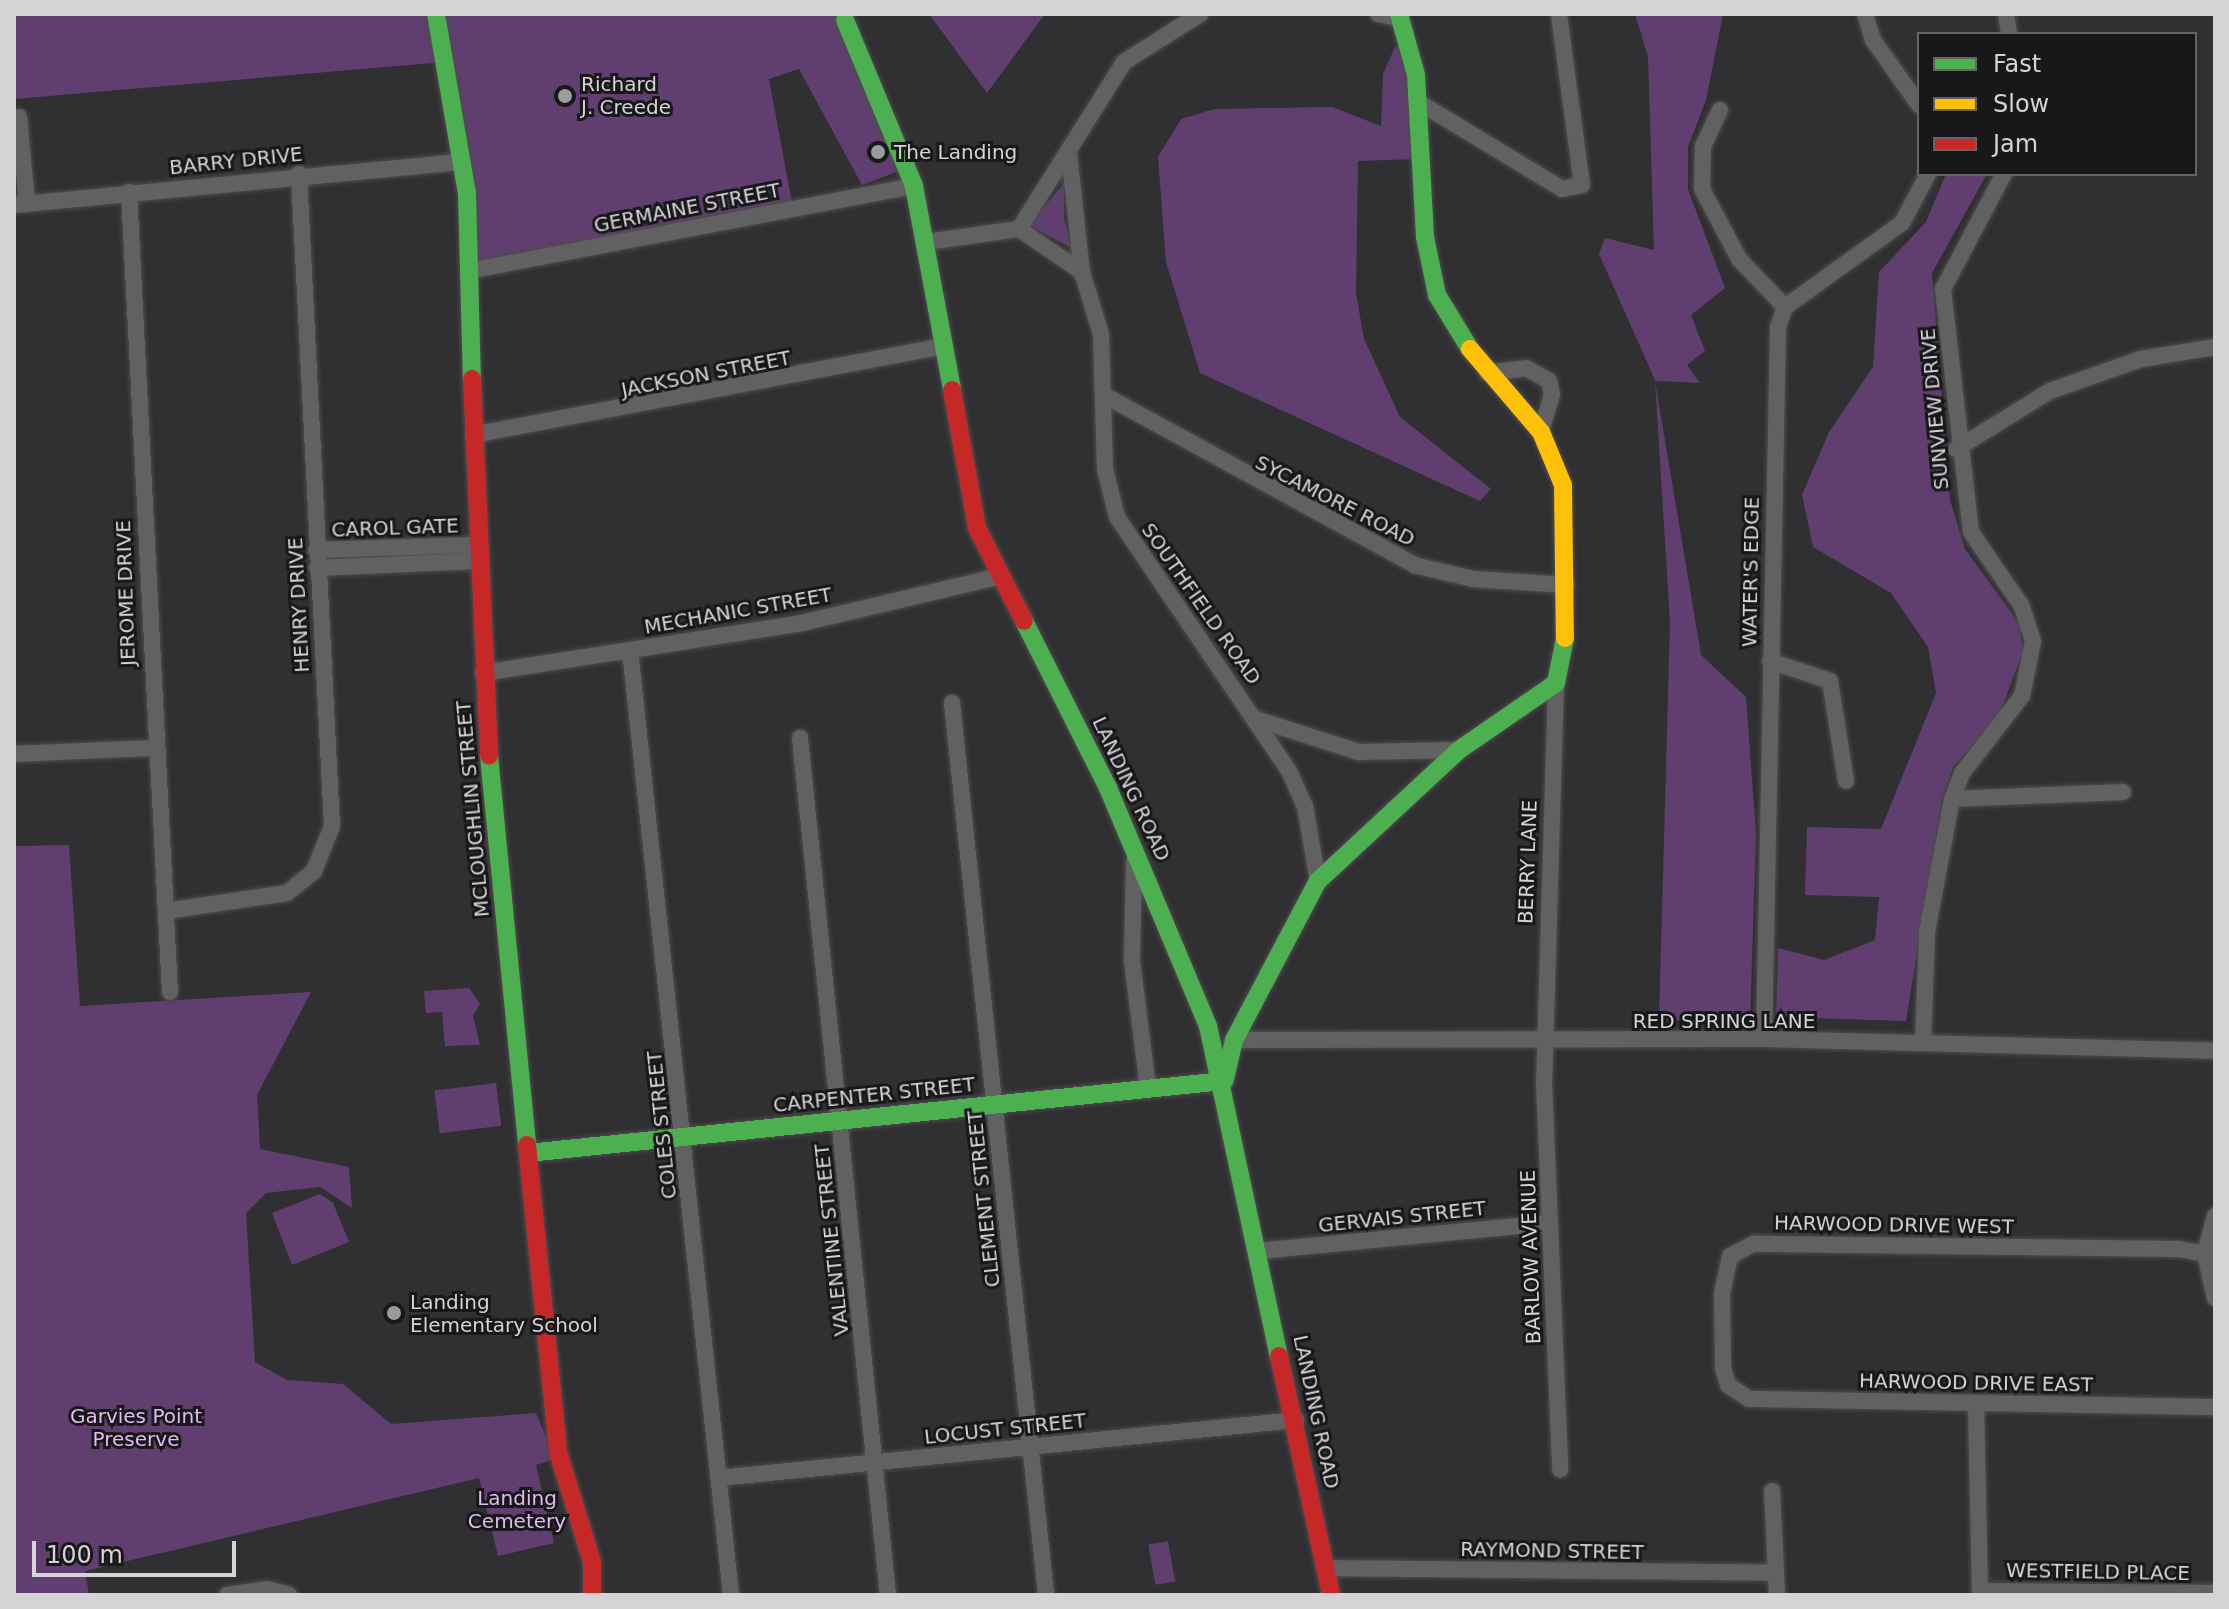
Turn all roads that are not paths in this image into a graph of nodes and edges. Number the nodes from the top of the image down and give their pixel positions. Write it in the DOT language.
graph roads {
  1 [pos="436,14"];
  2 [pos="1200,14"];
  3 [pos="1378,14"];
  4 [pos="1559,14"];
  5 [pos="1865,14"];
  6 [pos="1399,16"];
  7 [pos="845,20"];
  8 [pos="1917,102"];
  9 [pos="1420,103"];
  10 [pos="1720,110"];
  11 [pos="19,117"];
  12 [pos="1069,153"];
  13 [pos="463,162"];
  14 [pos="299,174"];
  15 [pos="1927,176"];
  16 [pos="2003,176"];
  17 [pos="914,186"];
  18 [pos="129,192"];
  19 [pos="21,204"];
  20 [pos="1019,229"];
  21 [pos="926,242"];
  22 [pos="468,271"];
  23 [pos="1082,272"];
  24 [pos="1785,307"];
  25 [pos="944,346"];
  26 [pos="2215,347"];
  27 [pos="1487,373"];
  28 [pos="1104,395"];
  29 [pos="1541,432"];
  30 [pos="473,435"];
  31 [pos="1956,449"];
  32 [pos="316,550"];
  33 [pos="476,553"];
  34 [pos="317,568"];
  35 [pos="996,577"];
  36 [pos="1567,585"];
  37 [pos="630,650"];
  38 [pos="1770,661"];
  39 [pos="483,673"];
  40 [pos="1556,683"];
  41 [pos="952,703"];
  42 [pos="1256,719"];
  43 [pos="800,738"];
  44 [pos="152,748"];
  45 [pos="1459,750"];
  46 [pos="14,754"];
  47 [pos="1846,781"];
  48 [pos="2123,792"];
  49 [pos="1952,799"];
  50 [pos="1134,846"];
  51 [pos="1318,881"];
  52 [pos="166,911"];
  53 [pos="170,992"];
  54 [pos="1764,1039"];
  55 [pos="1234,1040"];
  56 [pos="1544,1042"];
  57 [pos="1923,1043"];
  58 [pos="2215,1051"];
  59 [pos="1224,1081"];
  60 [pos="1148,1087"];
  61 [pos="994,1105"];
  62 [pos="839,1120"];
  63 [pos="684,1137"];
  64 [pos="528,1153"];
  65 [pos="2215,1216"];
  66 [pos="1549,1223"];
  67 [pos="1258,1251"];
  68 [pos="2210,1255"];
  69 [pos="2215,1298"];
  70 [pos="1737,1394"];
  71 [pos="1976,1403"];
  72 [pos="2215,1407"];
  73 [pos="1296,1420"];
  74 [pos="1030,1446"];
  75 [pos="875,1462"];
  76 [pos="1560,1470"];
  77 [pos="719,1478"];
  78 [pos="1772,1491"];
  79 [pos="1327,1568"];
  80 [pos="1776,1573"];
  81 [pos="1980,1593"];
  82 [pos="2215,1593"];
  83 [pos="227,1595"];
  84 [pos="289,1595"];
  85 [pos="592,1595"];
  86 [pos="731,1595"];
  87 [pos="888,1595"];
  88 [pos="1046,1595"];
  89 [pos="1331,1595"];
  90 [pos="1777,1595"];
  1 -- 13 [label="street, MCLOUGHLIN STREET"];
  2 -- 12 [label="street"];
  3 -- 6 [label="street"];
  4 -- 9 [label="street"];
  5 -- 8 [label="street"];
  6 -- 9 [label="street"];
  7 -- 17 [label="street, LANDING ROAD"];
  9 -- 27 [label="street"];
  10 -- 24 [label="street"];
  11 -- 19 [label="street"];
  12 -- 20 [label="street"];
  12 -- 23 [label="street, SOUTHFIELD ROAD"];
  13 -- 14 [label="street, BARRY DRIVE"];
  13 -- 22 [label="street, MCLOUGHLIN STREET"];
  14 -- 18 [label="street, BARRY DRIVE"];
  14 -- 32 [label="street, HENRY DRIVE"];
  15 -- 24 [label="street"];
  16 -- 31 [label="street, SUNVIEW DRIVE"];
  17 -- 21 [label="street, LANDING ROAD"];
  17 -- 22 [label="street, GERMAINE STREET"];
  18 -- 19 [label="street, BARRY DRIVE"];
  18 -- 44 [label="street, JEROME DRIVE"];
  20 -- 21 [label="street"];
  20 -- 23 [label="street"];
  21 -- 25 [label="street, LANDING ROAD"];
  22 -- 30 [label="street, MCLOUGHLIN STREET"];
  23 -- 28 [label="street, SOUTHFIELD ROAD"];
  24 -- 38 [label="street, WATER'S EDGE"];
  25 -- 30 [label="street, JACKSON STREET"];
  25 -- 35 [label="street, LANDING ROAD"];
  26 -- 31 [label="street"];
  27 -- 29 [label="street"];
  27 -- 29 [label="street"];
  28 -- 36 [label="street, SYCAMORE ROAD"];
  28 -- 42 [label="street, SOUTHFIELD ROAD"];
  29 -- 36 [label="street"];
  30 -- 33 [label="street, MCLOUGHLIN STREET"];
  31 -- 49 [label="street, SUNVIEW DRIVE"];
  32 -- 33 [label="street, CAROL GATE"];
  32 -- 34 [label="street, HENRY DRIVE"];
  33 -- 34 [label="street, CAROL GATE"];
  33 -- 39 [label="street, MCLOUGHLIN STREET"];
  34 -- 52 [label="street, HENRY DRIVE"];
  35 -- 37 [label="street, MECHANIC STREET"];
  35 -- 50 [label="street, LANDING ROAD"];
  36 -- 40 [label="street"];
  37 -- 39 [label="street, MECHANIC STREET"];
  37 -- 63 [label="street, COLES STREET"];
  38 -- 47 [label="street"];
  38 -- 54 [label="street, WATER'S EDGE"];
  39 -- 64 [label="street, MCLOUGHLIN STREET"];
  40 -- 45 [label="street"];
  40 -- 56 [label="street, BERRY LANE"];
  41 -- 61 [label="street, CLEMENT STREET"];
  42 -- 45 [label="street"];
  42 -- 51 [label="street, SOUTHFIELD ROAD"];
  43 -- 62 [label="street, VALENTINE STREET"];
  44 -- 46 [label="street"];
  44 -- 52 [label="street, JEROME DRIVE"];
  45 -- 51 [label="street"];
  48 -- 49 [label="street"];
  49 -- 57 [label="street, SUNVIEW DRIVE"];
  50 -- 59 [label="street, LANDING ROAD"];
  50 -- 60 [label="street"];
  51 -- 55 [label="street"];
  52 -- 53 [label="street, JEROME DRIVE"];
  54 -- 56 [label="street, RED SPRING LANE"];
  54 -- 57 [label="street, RED SPRING LANE"];
  55 -- 56 [label="street, RED SPRING LANE"];
  55 -- 59 [label="street"];
  56 -- 66 [label="street, BARLOW AVENUE"];
  57 -- 58 [label="street, RED SPRING LANE"];
  59 -- 60 [label="street, CARPENTER STREET"];
  59 -- 67 [label="street, LANDING ROAD"];
  60 -- 61 [label="street, CARPENTER STREET"];
  61 -- 62 [label="street, CARPENTER STREET"];
  61 -- 74 [label="street, CLEMENT STREET"];
  62 -- 63 [label="street, CARPENTER STREET"];
  62 -- 75 [label="street, VALENTINE STREET"];
  63 -- 64 [label="street, CARPENTER STREET"];
  63 -- 77 [label="street, COLES STREET"];
  64 -- 85 [label="street, MCLOUGHLIN STREET"];
  65 -- 68 [label="street"];
  66 -- 67 [label="street, GERVAIS STREET"];
  66 -- 76 [label="street, BARLOW AVENUE"];
  67 -- 73 [label="street, LANDING ROAD"];
  68 -- 69 [label="street"];
  68 -- 70 [label="street, HARWOOD DRIVE WEST"];
  70 -- 71 [label="street, HARWOOD DRIVE EAST"];
  71 -- 72 [label="street, HARWOOD DRIVE EAST"];
  71 -- 81 [label="street"];
  73 -- 74 [label="street, LOCUST STREET"];
  73 -- 79 [label="street, LANDING ROAD"];
  74 -- 75 [label="street, LOCUST STREET"];
  74 -- 88 [label="street, CLEMENT STREET"];
  75 -- 77 [label="street, LOCUST STREET"];
  75 -- 87 [label="street, VALENTINE STREET"];
  77 -- 86 [label="street, COLES STREET"];
  78 -- 80 [label="street"];
  79 -- 80 [label="street, RAYMOND STREET"];
  79 -- 89 [label="street, LANDING ROAD"];
  80 -- 90 [label="street"];
  81 -- 82 [label="street, WESTFIELD PLACE"];
  83 -- 84 [label="street"];
}
